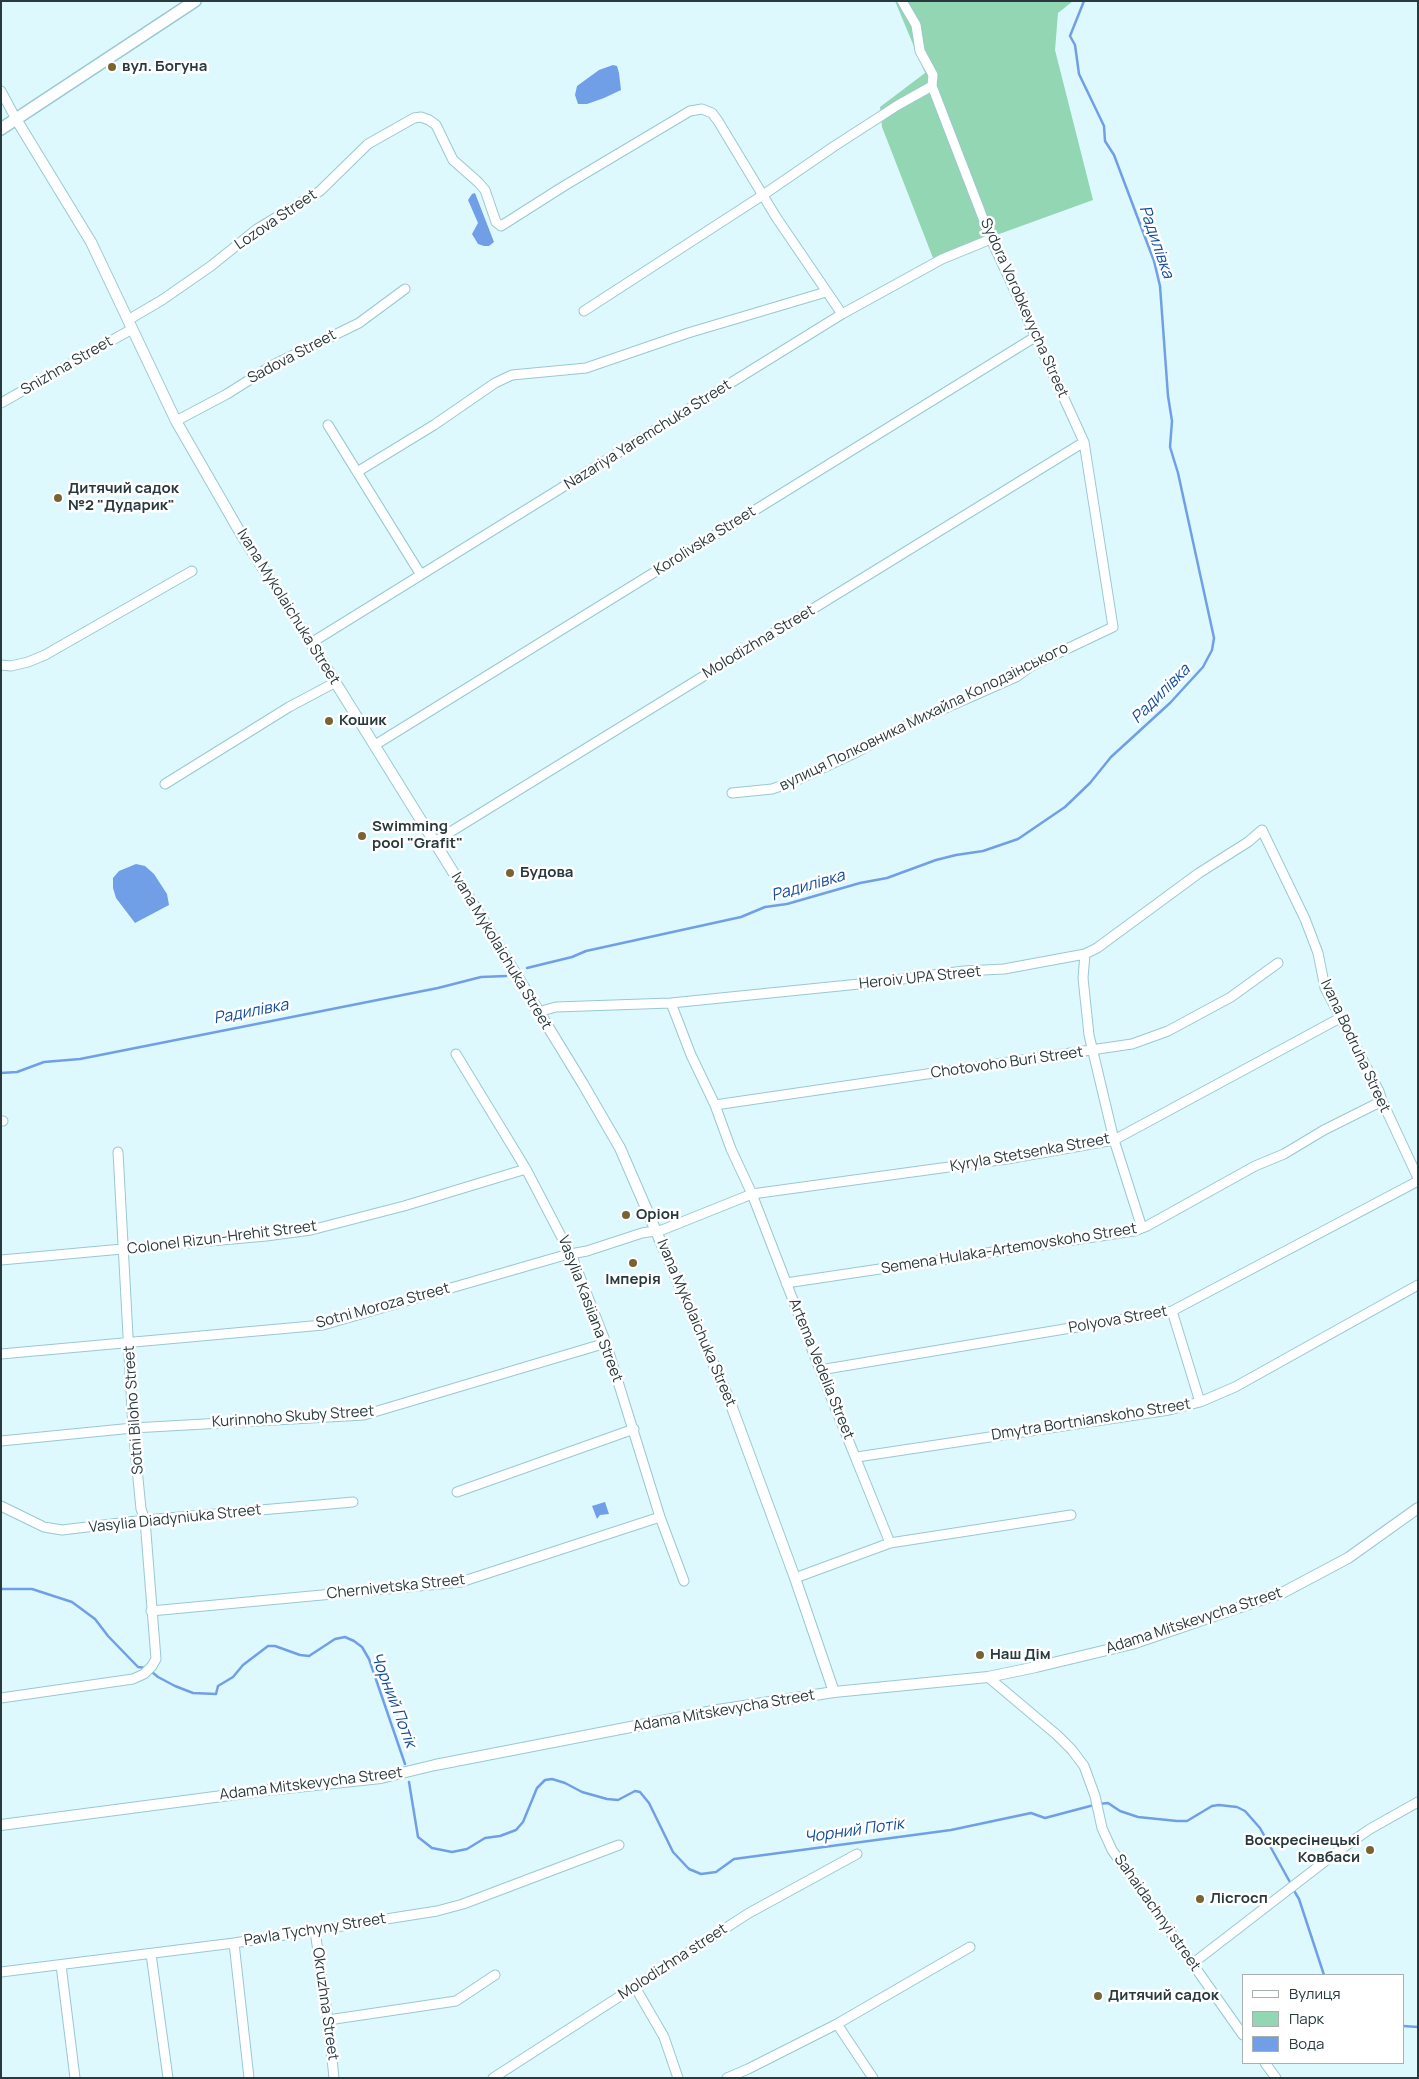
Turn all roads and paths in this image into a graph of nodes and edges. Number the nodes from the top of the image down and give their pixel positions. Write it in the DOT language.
graph roads {
  1 [pos="195,1"];
  2 [pos="902,1"];
  3 [pos="932,86"];
  4 [pos="1,91"];
  5 [pos="16,119"];
  6 [pos="1,128"];
  7 [pos="763,195"];
  8 [pos="992,239"];
  9 [pos="405,289"];
  10 [pos="826,292"];
  11 [pos="584,311"];
  12 [pos="842,314"];
  13 [pos="130,324"];
  14 [pos="1034,337"];
  15 [pos="1,403"];
  16 [pos="176,421"];
  17 [pos="328,425"];
  18 [pos="1084,442"];
  19 [pos="357,472"];
  20 [pos="192,571"];
  21 [pos="421,575"];
  22 [pos="1113,627"];
  23 [pos="311,643"];
  24 [pos="1,665"];
  25 [pos="336,682"];
  26 [pos="375,745"];
  27 [pos="165,784"];
  28 [pos="732,793"];
  29 [pos="1262,830"];
  30 [pos="434,842"];
  31 [pos="1085,954"];
  32 [pos="1278,963"];
  33 [pos="671,1004"];
  34 [pos="538,1012"];
  35 [pos="1340,1018"];
  36 [pos="1094,1050"];
  37 [pos="456,1054"];
  38 [pos="1382,1101"];
  39 [pos="715,1105"];
  40 [pos="1114,1140"];
  41 [pos="118,1152"];
  42 [pos="526,1169"];
  43 [pos="1418,1180"];
  44 [pos="752,1194"];
  45 [pos="1142,1228"];
  46 [pos="657,1231"];
  47 [pos="122,1250"];
  48 [pos="571,1254"];
  49 [pos="1,1260"];
  50 [pos="786,1283"];
  51 [pos="1418,1285"];
  52 [pos="1172,1311"];
  53 [pos="128,1341"];
  54 [pos="606,1343"];
  55 [pos="1,1354"];
  56 [pos="820,1370"];
  57 [pos="1200,1402"];
  58 [pos="133,1428"];
  59 [pos="634,1429"];
  60 [pos="1,1441"];
  61 [pos="857,1457"];
  62 [pos="457,1492"];
  63 [pos="353,1502"];
  64 [pos="1,1506"];
  65 [pos="1418,1508"];
  66 [pos="1071,1515"];
  67 [pos="660,1517"];
  68 [pos="145,1520"];
  69 [pos="890,1542"];
  70 [pos="795,1578"];
  71 [pos="684,1581"];
  72 [pos="152,1611"];
  73 [pos="988,1677"];
  74 [pos="834,1692"];
  75 [pos="1,1698"];
  76 [pos="1418,1802"];
  77 [pos="1,1825"];
  78 [pos="619,1845"];
  79 [pos="857,1854"];
  80 [pos="315,1931"];
  81 [pos="234,1943"];
  82 [pos="970,1947"];
  83 [pos="151,1954"];
  84 [pos="1192,1964"];
  85 [pos="61,1965"];
  86 [pos="1,1972"];
  87 [pos="495,1975"];
  88 [pos="635,1987"];
  89 [pos="328,2020"];
  90 [pos="837,2024"];
  91 [pos="1242,2034"];
  92 [pos="1266,2064"];
  93 [pos="75,2078"];
  94 [pos="168,2078"];
  95 [pos="249,2078"];
  96 [pos="334,2078"];
  97 [pos="493,2078"];
  98 [pos="678,2078"];
  99 [pos="726,2078"];
  100 [pos="873,2078"];
  101 [pos="1276,2078"];
  1 -- 5 [label="main road"];
  2 -- 3 [label="street, Sydora Vorobkevycha Street"];
  3 -- 7 [label="street"];
  3 -- 8 [label="street, Sydora Vorobkevycha Street"];
  4 -- 5 [label="street"];
  5 -- 6 [label="main road"];
  5 -- 13 [label="street, Ivana Mykolaichuka Street"];
  7 -- 10 [label="street"];
  7 -- 11 [label="street"];
  7 -- 13 [label="street, Lozova Street"];
  8 -- 12 [label="street, Nazariya Yaremchuka Street"];
  8 -- 14 [label="street, Sydora Vorobkevycha Street"];
  9 -- 16 [label="street, Sadova Street"];
  10 -- 12 [label="street"];
  10 -- 19 [label="street"];
  12 -- 21 [label="street, Nazariya Yaremchuka Street"];
  13 -- 15 [label="street, Snizhna Street"];
  13 -- 16 [label="street, Ivana Mykolaichuka Street"];
  14 -- 18 [label="street, Sydora Vorobkevycha Street"];
  14 -- 26 [label="street, Korolivska Street"];
  16 -- 23 [label="street, Ivana Mykolaichuka Street"];
  17 -- 19 [label="street"];
  18 -- 22 [label="street, Sydora Vorobkevycha Street"];
  18 -- 30 [label="street, Molodizhna Street"];
  19 -- 21 [label="street"];
  20 -- 24 [label="street"];
  21 -- 23 [label="street, Nazariya Yaremchuka Street"];
  22 -- 28 [label="street, вулиця Полковника Михайла Колодзінського"];
  23 -- 25 [label="street, Ivana Mykolaichuka Street"];
  25 -- 26 [label="street, Ivana Mykolaichuka Street"];
  25 -- 27 [label="street"];
  26 -- 30 [label="street, Ivana Mykolaichuka Street"];
  29 -- 31 [label="street, Heroiv UPA Street"];
  29 -- 35 [label="street, Ivana Bodruha Street"];
  30 -- 34 [label="street, Ivana Mykolaichuka Street"];
  31 -- 33 [label="street, Heroiv UPA Street"];
  31 -- 36 [label="street"];
  32 -- 36 [label="street, Chotovoho Buri Street"];
  33 -- 34 [label="street, Heroiv UPA Street"];
  33 -- 39 [label="street, Artema Vedelia Street"];
  34 -- 46 [label="street, Ivana Mykolaichuka Street"];
  35 -- 38 [label="street, Ivana Bodruha Street"];
  35 -- 40 [label="street, Kyryla Stetsenka Street"];
  36 -- 39 [label="street, Chotovoho Buri Street"];
  36 -- 40 [label="street"];
  37 -- 42 [label="street, Vasylia Kasiiana Street"];
  38 -- 43 [label="street, Ivana Bodruha Street"];
  38 -- 45 [label="street, Semena Hulaka-Artemovskoho Street"];
  39 -- 44 [label="street, Artema Vedelia Street"];
  40 -- 44 [label="street, Kyryla Stetsenka Street"];
  40 -- 45 [label="street"];
  41 -- 47 [label="street, Sotni Biloho Street"];
  42 -- 47 [label="street, Colonel Rizun-Hrehit Street"];
  42 -- 48 [label="street, Vasylia Kasiiana Street"];
  43 -- 52 [label="street, Polyova Street"];
  44 -- 46 [label="street, Sotni Moroza Street"];
  44 -- 50 [label="street, Artema Vedelia Street"];
  45 -- 50 [label="street, Semena Hulaka-Artemovskoho Street"];
  46 -- 48 [label="street, Sotni Moroza Street"];
  46 -- 70 [label="street, Ivana Mykolaichuka Street"];
  47 -- 49 [label="street, Colonel Rizun-Hrehit Street"];
  47 -- 53 [label="street, Sotni Biloho Street"];
  48 -- 53 [label="street, Sotni Moroza Street"];
  48 -- 54 [label="street, Vasylia Kasiiana Street"];
  50 -- 56 [label="street, Artema Vedelia Street"];
  51 -- 57 [label="street, Dmytra Bortnianskoho Street"];
  52 -- 56 [label="street, Polyova Street"];
  52 -- 57 [label="street"];
  53 -- 55 [label="street, Sotni Moroza Street"];
  53 -- 58 [label="street, Sotni Biloho Street"];
  54 -- 58 [label="street, Kurinnoho Skuby Street"];
  54 -- 59 [label="street, Vasylia Kasiiana Street"];
  56 -- 61 [label="street, Artema Vedelia Street"];
  57 -- 61 [label="street, Dmytra Bortnianskoho Street"];
  58 -- 60 [label="street, Kurinnoho Skuby Street"];
  58 -- 68 [label="street, Sotni Biloho Street"];
  59 -- 62 [label="street"];
  59 -- 67 [label="street, Vasylia Kasiiana Street"];
  61 -- 69 [label="street, Artema Vedelia Street"];
  63 -- 68 [label="street, Vasylia Diadyniuka Street"];
  64 -- 68 [label="street, Vasylia Diadyniuka Street"];
  65 -- 73 [label="street, Adama Mitskevycha Street"];
  66 -- 69 [label="street"];
  67 -- 71 [label="street, Vasylia Kasiiana Street"];
  67 -- 72 [label="street, Chernivetska Street"];
  68 -- 72 [label="street, Sotni Biloho Street"];
  69 -- 70 [label="street"];
  70 -- 74 [label="street, Ivana Mykolaichuka Street"];
  72 -- 75 [label="street, Sotni Biloho Street"];
  73 -- 74 [label="street, Adama Mitskevycha Street"];
  73 -- 84 [label="street, Sahaidachnyi street"];
  74 -- 77 [label="street, Adama Mitskevycha Street"];
  76 -- 84 [label="street"];
  78 -- 80 [label="street, Pavla Tychyny Street"];
  79 -- 88 [label="street, Molodizhna street"];
  80 -- 81 [label="street, Pavla Tychyny Street"];
  80 -- 89 [label="street, Okruzhna Street"];
  81 -- 83 [label="street, Pavla Tychyny Street"];
  81 -- 95 [label="street"];
  82 -- 90 [label="street"];
  83 -- 85 [label="street, Pavla Tychyny Street"];
  83 -- 94 [label="street"];
  84 -- 91 [label="street, Sahaidachnyi street"];
  85 -- 86 [label="street, Pavla Tychyny Street"];
  85 -- 93 [label="street"];
  87 -- 89 [label="street"];
  88 -- 97 [label="street, Molodizhna street"];
  88 -- 98 [label="street"];
  89 -- 96 [label="street, Okruzhna Street"];
  90 -- 99 [label="street"];
  90 -- 100 [label="street"];
  92 -- 101 [label="street"];
}
